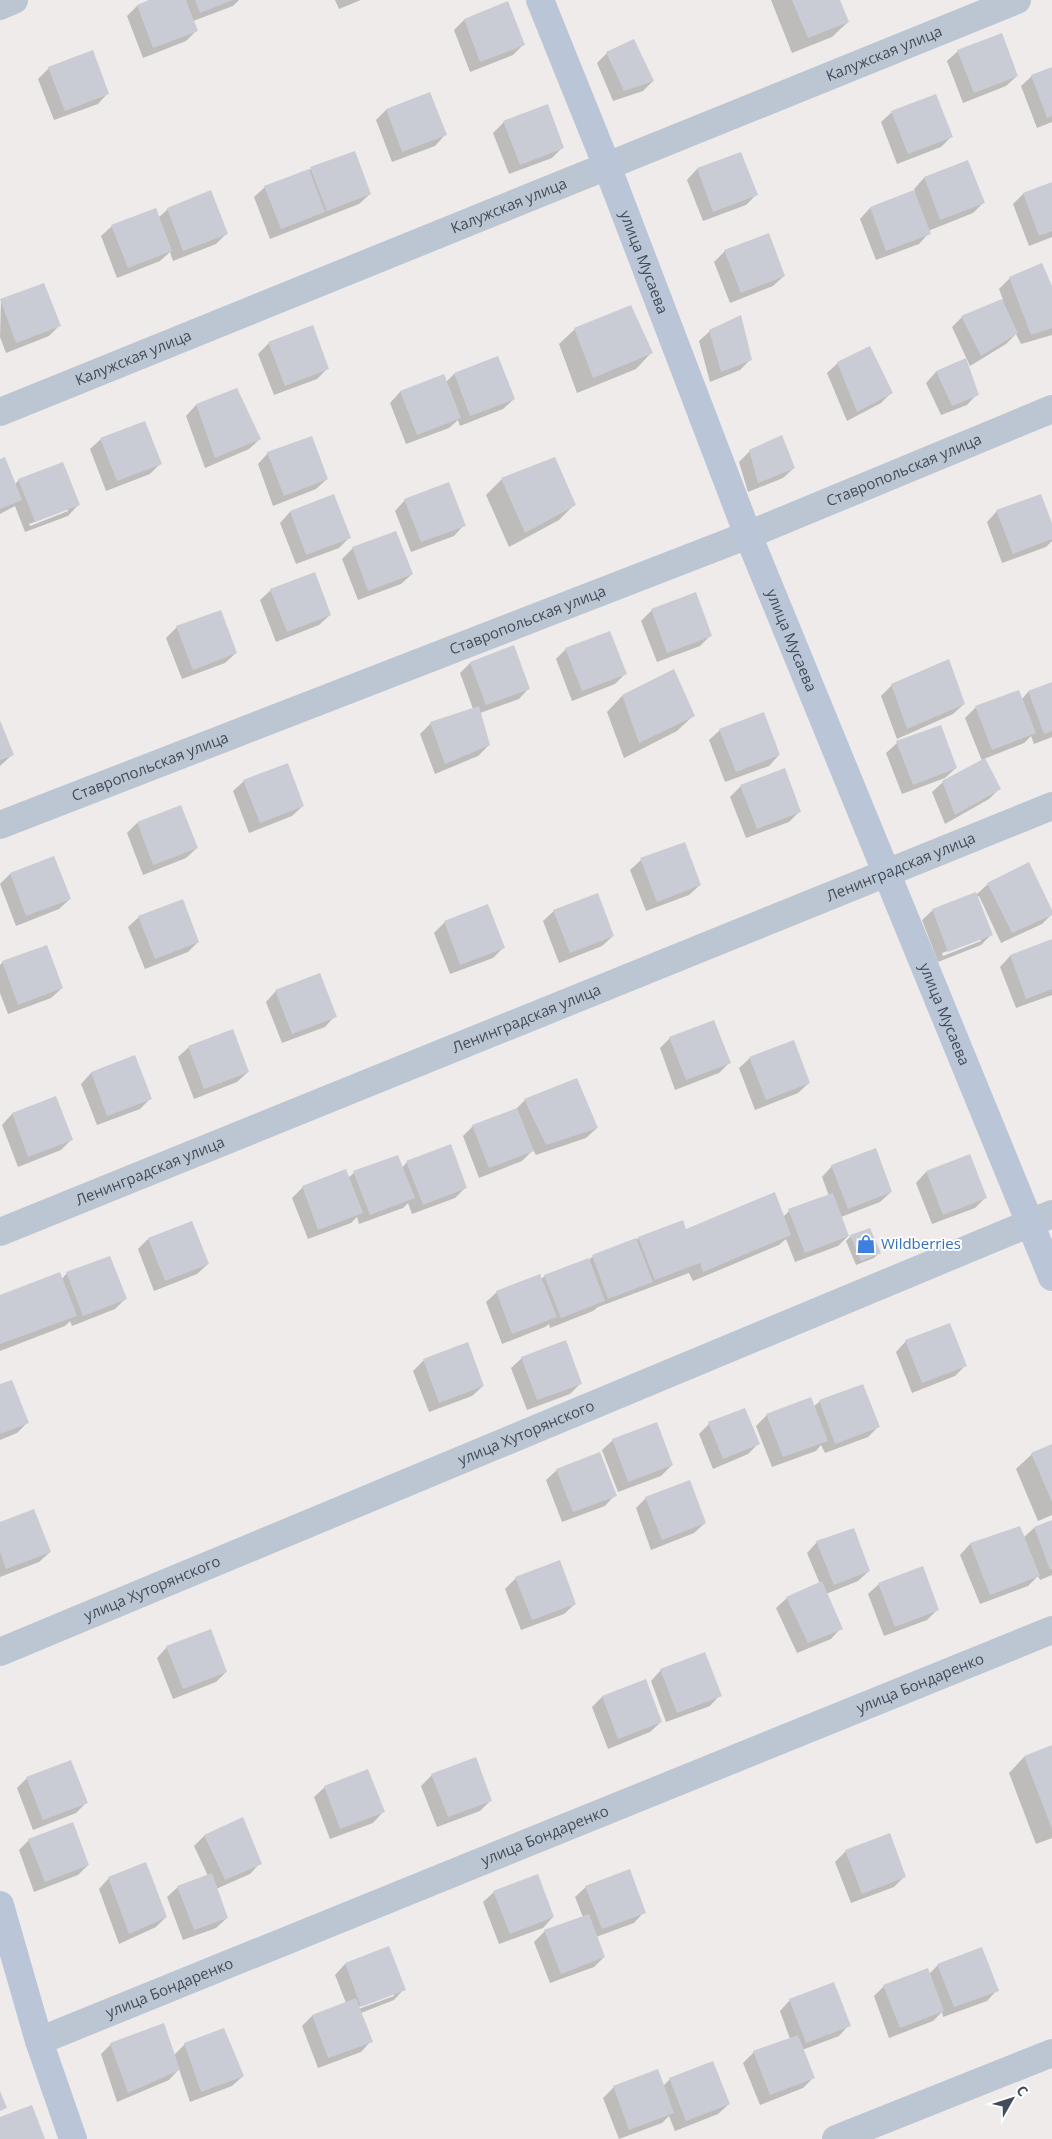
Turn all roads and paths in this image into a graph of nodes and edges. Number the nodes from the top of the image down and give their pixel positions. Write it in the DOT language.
graph roads {
  1 [pos="14,0"];
  2 [pos="540,0"];
  3 [pos="1017,0"];
  4 [pos="0,6"];
  5 [pos="607,166"];
  6 [pos="1052,409"];
  7 [pos="0,412"];
  8 [pos="748,535"];
  9 [pos="1052,806"];
  10 [pos="0,825"];
  11 [pos="886,873"];
  12 [pos="1041,1218"];
  13 [pos="0,1232"];
  14 [pos="1052,1277"];
  15 [pos="1052,1630"];
  16 [pos="0,1652"];
  17 [pos="0,1905"];
  18 [pos="39,2041"];
  19 [pos="1052,2053"];
  20 [pos="73,2139"];
  21 [pos="836,2139"];
  1 -- 4 [label="street"];
  2 -- 5 [label="street, улица Мусаева"];
  3 -- 5 [label="street, Калужская улица"];
  5 -- 7 [label="street, Калужская улица"];
  5 -- 8 [label="street, улица Мусаева"];
  6 -- 8 [label="street, Ставропольская улица"];
  8 -- 10 [label="street, Ставропольская улица"];
  8 -- 11 [label="street, улица Мусаева"];
  9 -- 11 [label="street, Ленинградская улица"];
  11 -- 12 [label="street, улица Мусаева"];
  11 -- 13 [label="street, Ленинградская улица"];
  12 -- 14 [label="street, улица Мусаева"];
  12 -- 16 [label="street, улица Хуторянского"];
  15 -- 18 [label="street, улица Бондаренко"];
  17 -- 18 [label="street"];
  18 -- 20 [label="street"];
  19 -- 21 [label="street"];
}
